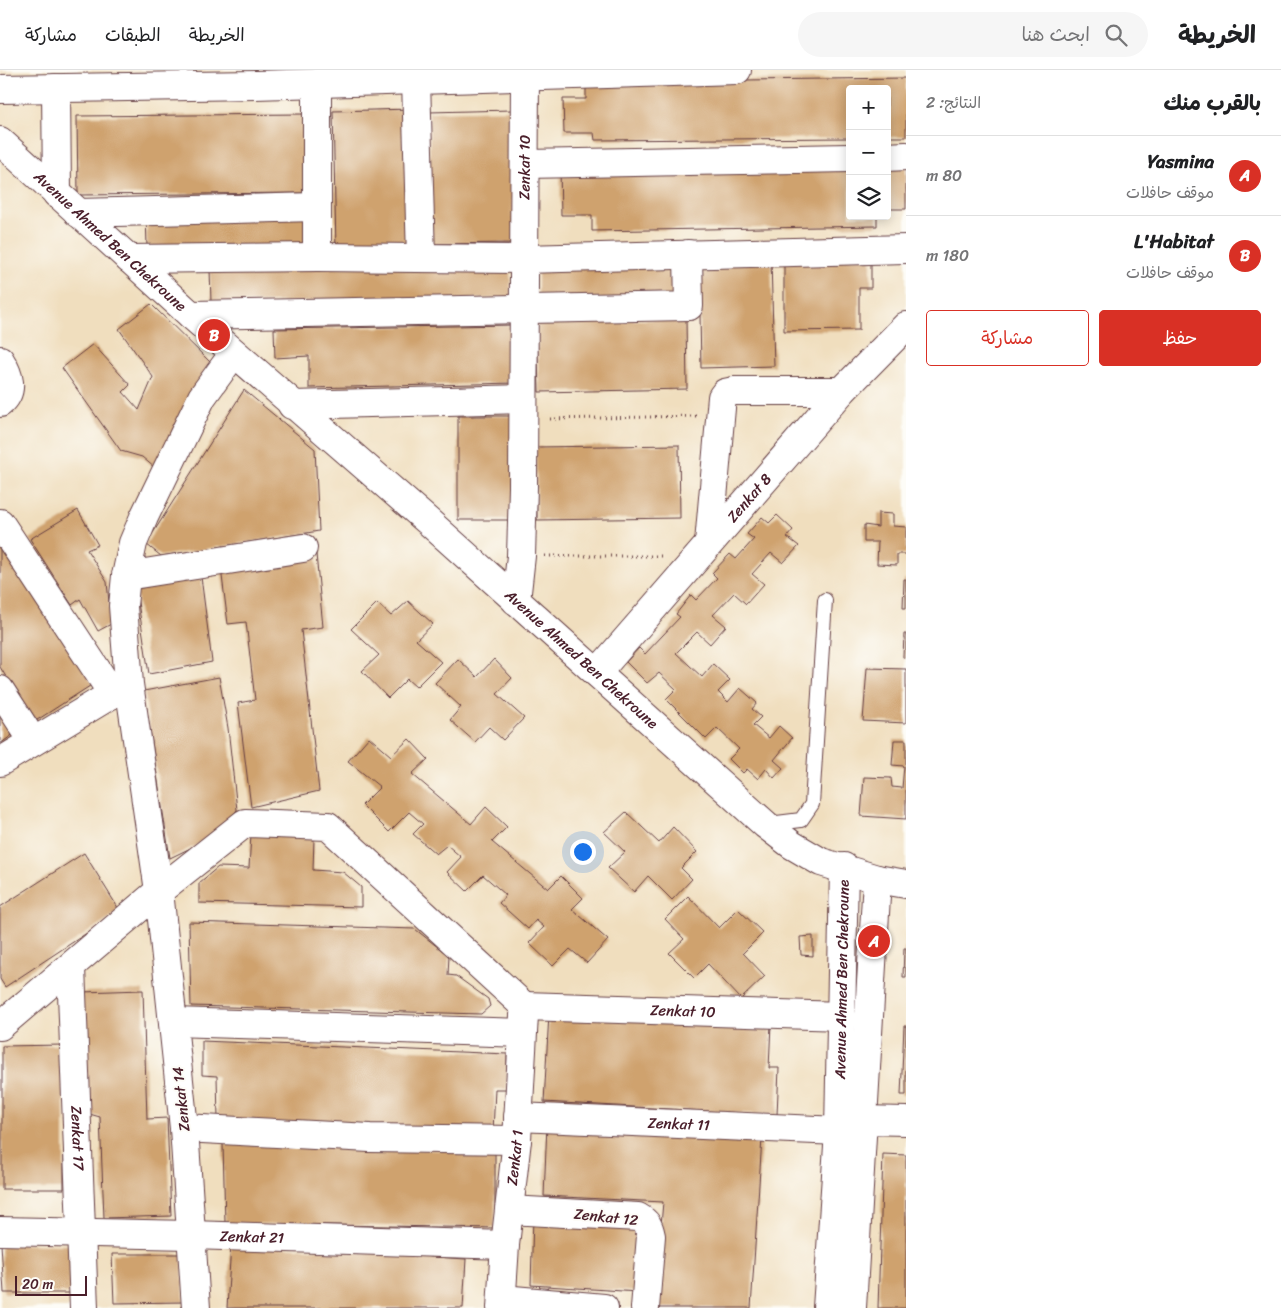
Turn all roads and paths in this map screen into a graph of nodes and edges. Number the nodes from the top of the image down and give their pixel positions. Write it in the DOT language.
graph roads {
  1 [pos="716,70"];
  2 [pos="737,70"];
  3 [pos="525,73"];
  4 [pos="362,76"];
  5 [pos="255,78"];
  6 [pos="120,79"];
  7 [pos="416,80"];
  8 [pos="317,83"];
  9 [pos="56,88"];
  10 [pos="0,89"];
  11 [pos="0,141"];
  12 [pos="906,156"];
  13 [pos="891,157"];
  14 [pos="846,158"];
  15 [pos="525,164"];
  16 [pos="57,194"];
  17 [pos="316,207"];
  18 [pos="78,214"];
  19 [pos="906,249"];
  20 [pos="688,254"];
  21 [pos="317,257"];
  22 [pos="421,258"];
  23 [pos="129,259"];
  24 [pos="524,259"];
  25 [pos="523,310"];
  26 [pos="191,315"];
  27 [pos="906,326"];
  28 [pos="234,353"];
  29 [pos="0,360"];
  30 [pos="842,392"];
  31 [pos="0,403"];
  32 [pos="292,405"];
  33 [pos="523,409"];
  34 [pos="719,416"];
  35 [pos="0,523"];
  36 [pos="303,548"];
  37 [pos="703,550"];
  38 [pos="521,556"];
  39 [pos="126,576"];
  40 [pos="824,600"];
  41 [pos="516,601"];
  42 [pos="596,673"];
  43 [pos="120,688"];
  44 [pos="0,690"];
  45 [pos="33,741"];
  46 [pos="0,762"];
  47 [pos="766,825"];
  48 [pos="844,867"];
  49 [pos="877,879"];
  50 [pos="906,884"];
  51 [pos="159,891"];
  52 [pos="71,967"];
  53 [pos="524,1006"];
  54 [pos="842,1016"];
  55 [pos="173,1022"];
  56 [pos="0,1025"];
  57 [pos="522,1034"];
  58 [pos="906,1121"];
  59 [pos="850,1126"];
  60 [pos="184,1128"];
  61 [pos="518,1129"];
  62 [pos="509,1210"];
  63 [pos="0,1232"];
  64 [pos="83,1232"];
  65 [pos="191,1235"];
  66 [pos="505,1245"];
  67 [pos="501,1304"];
  68 [pos="84,1308"];
  69 [pos="196,1308"];
  70 [pos="604,1308"];
  71 [pos="645,1308"];
  72 [pos="827,1308"];
  73 [pos="852,1308"];
  1 -- 2 [label="street"];
  1 -- 3 [label="street"];
  3 -- 7 [label="street"];
  3 -- 15 [label="street, Zenkat 10"];
  4 -- 7 [label="street"];
  4 -- 8 [label="street"];
  5 -- 6 [label="street"];
  5 -- 8 [label="street"];
  6 -- 9 [label="street"];
  7 -- 22 [label="street"];
  8 -- 17 [label="street"];
  9 -- 10 [label="street"];
  9 -- 16 [label="street"];
  11 -- 16 [label="street, Avenue Ahmed Ben Chekroune"];
  12 -- 13 [label="street"];
  14 -- 15 [label="street"];
  15 -- 24 [label="street, Zenkat 10"];
  16 -- 18 [label="street, Avenue Ahmed Ben Chekroune"];
  17 -- 18 [label="street"];
  17 -- 21 [label="street"];
  18 -- 23 [label="street, Avenue Ahmed Ben Chekroune"];
  19 -- 20 [label="street"];
  20 -- 24 [label="street"];
  20 -- 25 [label="street"];
  21 -- 22 [label="street"];
  21 -- 23 [label="street"];
  22 -- 24 [label="street"];
  23 -- 26 [label="street, Avenue Ahmed Ben Chekroune"];
  24 -- 25 [label="street, Zenkat 10"];
  25 -- 26 [label="street"];
  25 -- 33 [label="street, Zenkat 10"];
  26 -- 28 [label="street, Avenue Ahmed Ben Chekroune"];
  27 -- 30 [label="street, Zenkat 8"];
  28 -- 32 [label="street, Avenue Ahmed Ben Chekroune"];
  28 -- 39 [label="street, Zenkat 14"];
  29 -- 31 [label="street"];
  30 -- 34 [label="street"];
  30 -- 37 [label="street, Zenkat 8"];
  32 -- 33 [label="street"];
  32 -- 41 [label="street, Avenue Ahmed Ben Chekroune"];
  33 -- 34 [label="path"];
  33 -- 38 [label="street, Zenkat 10"];
  34 -- 37 [label="street"];
  35 -- 43 [label="street"];
  36 -- 39 [label="street"];
  37 -- 38 [label="path"];
  37 -- 42 [label="street, Zenkat 8"];
  38 -- 41 [label="street, Zenkat 10"];
  39 -- 43 [label="street, Zenkat 14"];
  40 -- 47 [label="lane"];
  41 -- 42 [label="street, Avenue Ahmed Ben Chekroune"];
  42 -- 47 [label="street, Avenue Ahmed Ben Chekroune"];
  43 -- 45 [label="street"];
  43 -- 51 [label="street, Zenkat 14"];
  44 -- 45 [label="street"];
  45 -- 46 [label="street"];
  47 -- 48 [label="street, Avenue Ahmed Ben Chekroune"];
  48 -- 49 [label="street"];
  48 -- 54 [label="street, Avenue Ahmed Ben Chekroune"];
  49 -- 50 [label="street"];
  49 -- 59 [label="street, Avenue Ahmed Ben Chekroune"];
  51 -- 52 [label="street"];
  51 -- 53 [label="street"];
  51 -- 55 [label="street, Zenkat 14"];
  52 -- 56 [label="street"];
  52 -- 64 [label="street, Zenkat 17"];
  53 -- 54 [label="street, Zenkat 10"];
  53 -- 57 [label="street, Zenkat 1"];
  54 -- 59 [label="street, Avenue Ahmed Ben Chekroune"];
  55 -- 57 [label="street"];
  55 -- 60 [label="street, Zenkat 14"];
  57 -- 61 [label="street, Zenkat 1"];
  58 -- 59 [label="street, Zenkat 11"];
  59 -- 61 [label="street, Zenkat 11"];
  59 -- 72 [label="street, Avenue Ahmed Ben Chekroune"];
  59 -- 73 [label="street, Avenue Ahmed Ben Chekroune"];
  60 -- 61 [label="street, Zenkat 11"];
  60 -- 65 [label="street, Zenkat 14"];
  61 -- 62 [label="street, Zenkat 1"];
  62 -- 66 [label="street, Zenkat 1"];
  62 -- 71 [label="street, Zenkat 12"];
  63 -- 64 [label="street, Zenkat 21"];
  64 -- 65 [label="street, Zenkat 21"];
  64 -- 68 [label="street, Zenkat 17"];
  65 -- 66 [label="street, Zenkat 21"];
  65 -- 69 [label="street, Zenkat 14"];
  66 -- 67 [label="street, Zenkat 1"];
  67 -- 70 [label="street"];
}
